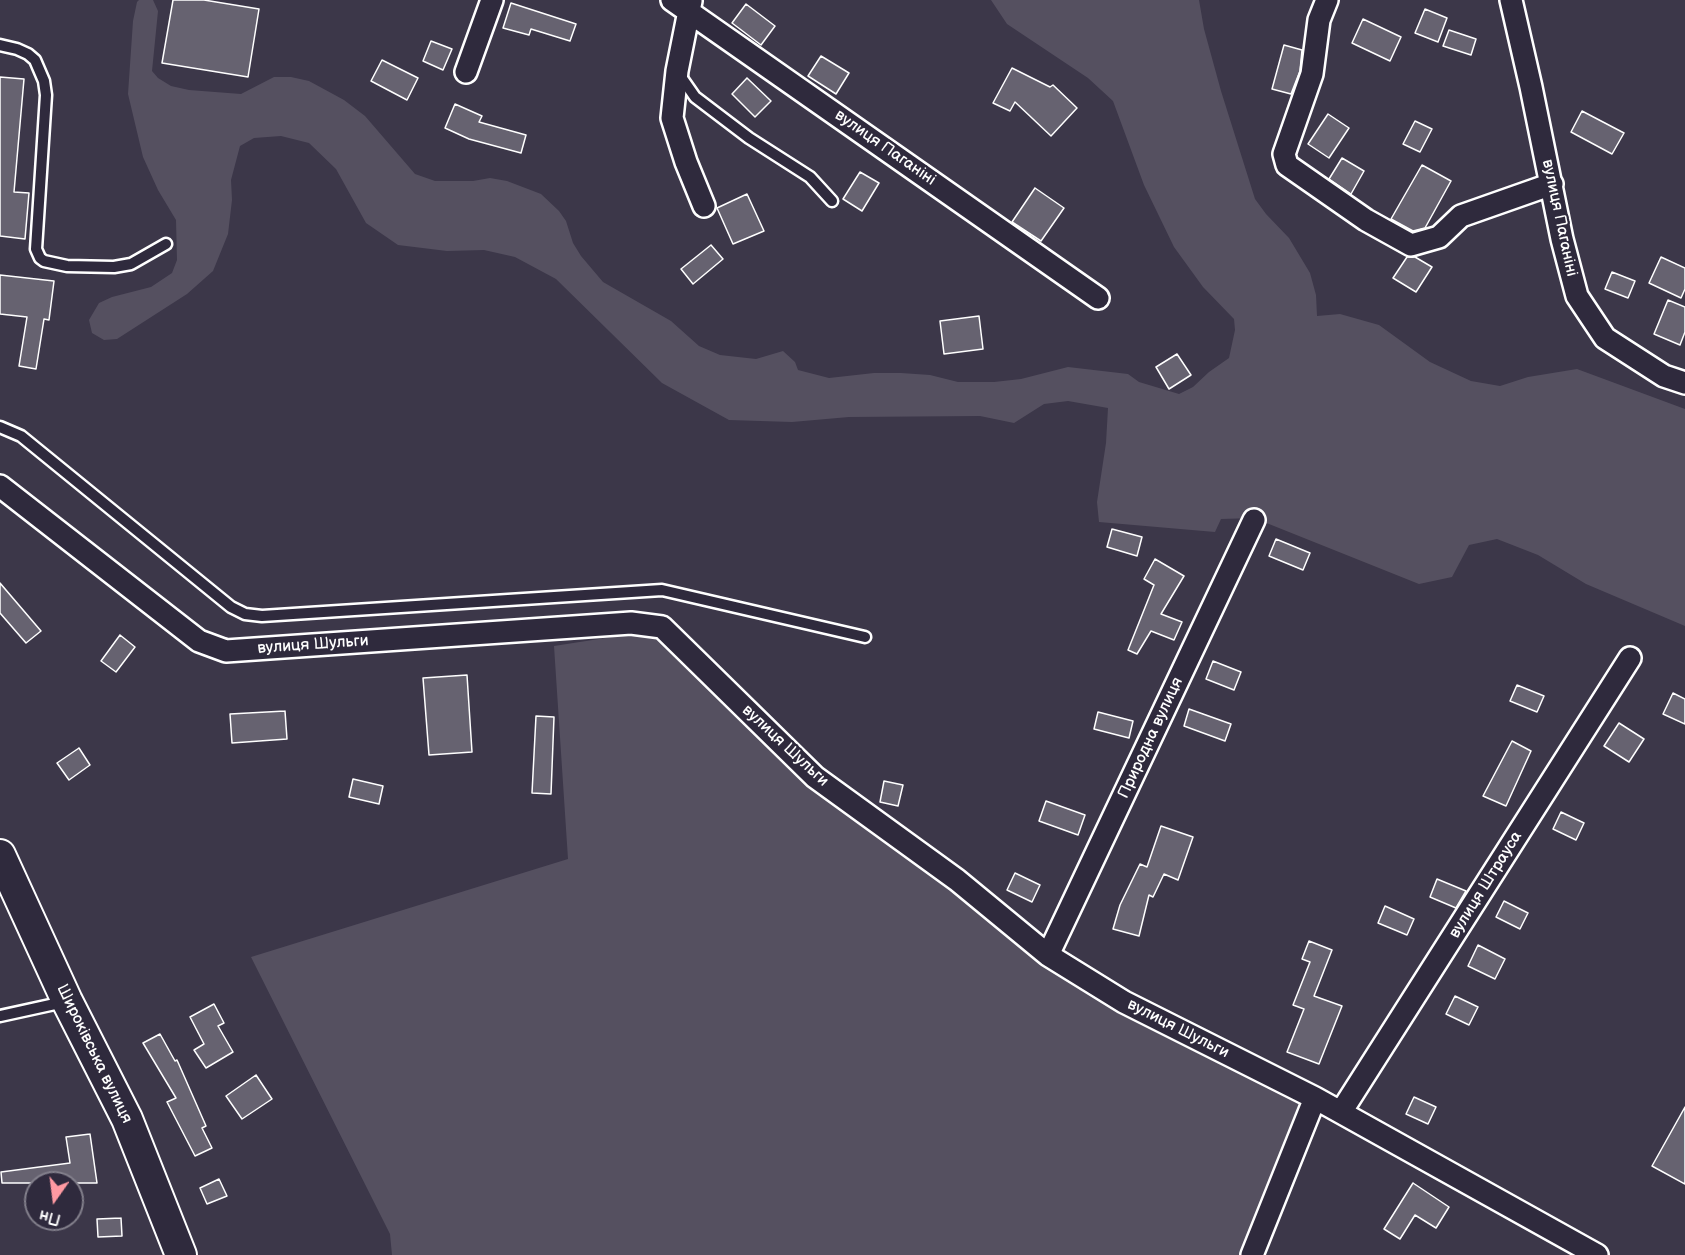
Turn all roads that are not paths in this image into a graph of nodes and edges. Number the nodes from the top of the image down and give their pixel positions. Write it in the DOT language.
graph roads {
  1 [pos="492,0"];
  2 [pos="1327,0"];
  3 [pos="1511,0"];
  4 [pos="684,4"];
  5 [pos="0,45"];
  6 [pos="676,71"];
  7 [pos="466,72"];
  8 [pos="1552,184"];
  9 [pos="832,201"];
  10 [pos="704,206"];
  11 [pos="166,244"];
  12 [pos="1098,298"];
  13 [pos="1685,383"];
  14 [pos="0,427"];
  15 [pos="0,486"];
  16 [pos="1254,520"];
  17 [pos="865,637"];
  18 [pos="1630,658"];
  19 [pos="0,855"];
  20 [pos="1048,955"];
  21 [pos="67,1001"];
  22 [pos="0,1016"];
  23 [pos="1315,1098"];
  24 [pos="1341,1112"];
  25 [pos="181,1255"];
  26 [pos="1252,1255"];
  27 [pos="1596,1255"];
  1 -- 7 [label="street"];
  2 -- 8 [label="street"];
  3 -- 8 [label="street, вулиця Паганіні"];
  4 -- 6 [label="street"];
  4 -- 12 [label="street, вулиця Паганіні"];
  5 -- 11 [label="lane"];
  6 -- 9 [label="lane"];
  6 -- 10 [label="street"];
  8 -- 13 [label="street, вулиця Паганіні"];
  14 -- 17 [label="lane"];
  15 -- 20 [label="street, вулиця Шульги"];
  16 -- 20 [label="street, Природна вулиця"];
  18 -- 24 [label="street, вулиця Штрауса"];
  19 -- 21 [label="main road, Широківська вулиця"];
  20 -- 23 [label="street, вулиця Шульги"];
  21 -- 22 [label="lane"];
  21 -- 25 [label="main road, Широківська вулиця"];
  23 -- 24 [label="street, вулиця Шульги"];
  23 -- 26 [label="street"];
  24 -- 27 [label="street, вулиця Шульги"];
}
